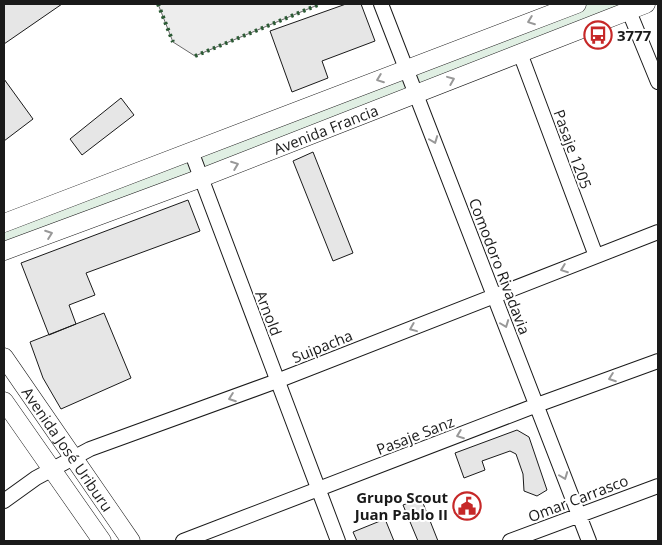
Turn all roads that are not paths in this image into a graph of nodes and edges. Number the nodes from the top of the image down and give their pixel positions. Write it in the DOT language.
graph roads {
  1 [pos="381,4"];
  2 [pos="577,4"];
  3 [pos="646,4"];
  4 [pos="627,7"];
  5 [pos="520,53"];
  6 [pos="407,69"];
  7 [pos="658,82"];
  8 [pos="416,94"];
  9 [pos="191,151"];
  10 [pos="201,178"];
  11 [pos="4,223"];
  12 [pos="658,232"];
  13 [pos="4,251"];
  14 [pos="596,256"];
  15 [pos="494,296"];
  16 [pos="4,357"];
  17 [pos="658,361"];
  18 [pos="277,381"];
  19 [pos="4,400"];
  20 [pos="537,405"];
  21 [pos="74,458"];
  22 [pos="52,470"];
  23 [pos="658,486"];
  24 [pos="318,490"];
  25 [pos="4,500"];
  26 [pos="579,515"];
  27 [pos="102,541"];
  28 [pos="131,541"];
  29 [pos="183,541"];
  30 [pos="338,541"];
  31 [pos="510,541"];
  32 [pos="589,541"];
  1 -- 6 [label="street, Comodoro Rivadavia"];
  2 -- 6 [label="main road, Avenida Francia, one-way"];
  3 -- 4 [label="main road, Avenida Francia"];
  4 -- 5 [label="main road, Avenida Francia"];
  4 -- 7 [label="street"];
  8 -- 5 [label="main road, Avenida Francia, one-way"];
  5 -- 14 [label="street, Pasaje 1205"];
  6 -- 8 [label="street, Comodoro Rivadavia"];
  6 -- 9 [label="main road, Avenida Francia, one-way"];
  10 -- 8 [label="main road, Avenida Francia, one-way"];
  8 -- 15 [label="street, Comodoro Rivadavia, one-way"];
  9 -- 10 [label="street, Arnold"];
  9 -- 11 [label="main road, Avenida Francia"];
  13 -- 10 [label="main road, Avenida Francia, one-way"];
  10 -- 18 [label="street, Arnold"];
  12 -- 14 [label="street, Suipacha"];
  14 -- 15 [label="street, Suipacha, one-way"];
  15 -- 18 [label="street, Suipacha, one-way"];
  15 -- 20 [label="street, Comodoro Rivadavia, one-way"];
  16 -- 21 [label="main road, Avenida José Uriburu"];
  17 -- 20 [label="street, Pasaje Sanz, one-way"];
  18 -- 21 [label="street, Suipacha, one-way"];
  18 -- 24 [label="street, Arnold"];
  19 -- 22 [label="main road, Avenida José Uriburu"];
  20 -- 24 [label="street, Pasaje Sanz, one-way"];
  20 -- 26 [label="street, Comodoro Rivadavia, one-way"];
  21 -- 22 [label="street, Suipacha"];
  21 -- 28 [label="main road, Avenida José Uriburu"];
  22 -- 25 [label="street, Suipacha"];
  22 -- 27 [label="main road, Avenida José Uriburu"];
  23 -- 26 [label="street, Omar Carrasco"];
  24 -- 29 [label="street, Pasaje Sanz"];
  24 -- 30 [label="street, Arnold"];
  26 -- 31 [label="street, Omar Carrasco"];
  26 -- 32 [label="street, Comodoro Rivadavia"];
}
